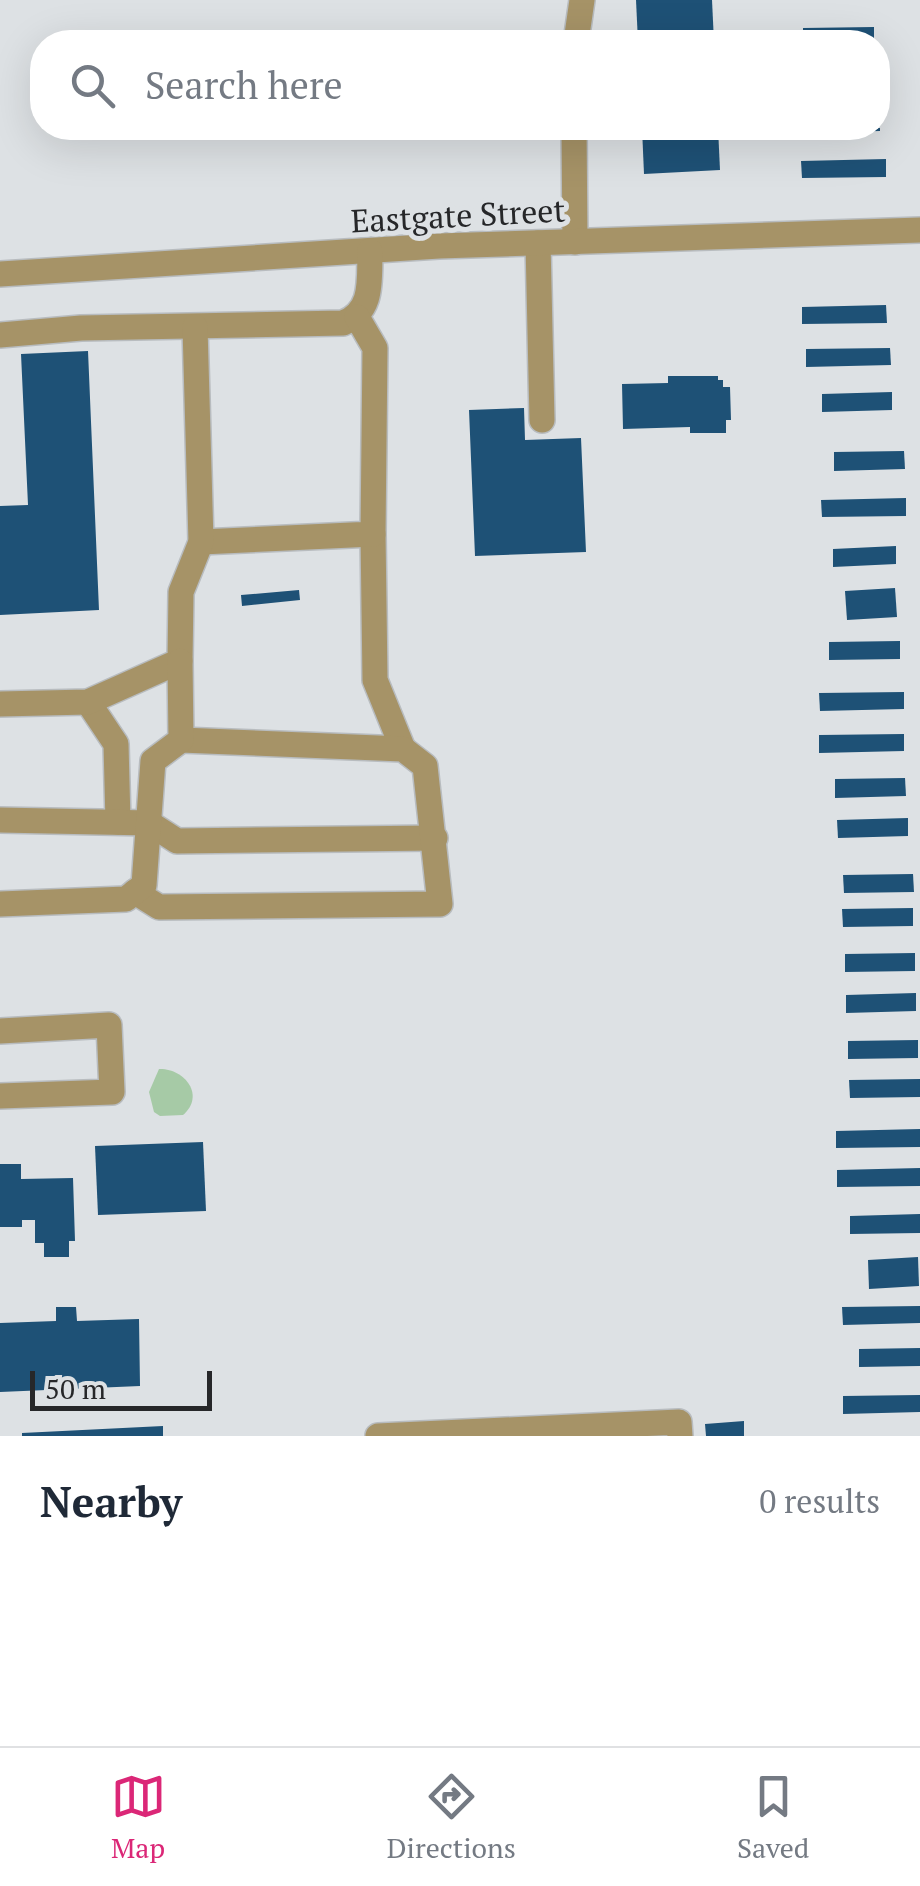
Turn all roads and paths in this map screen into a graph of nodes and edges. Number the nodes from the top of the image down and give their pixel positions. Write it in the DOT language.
graph roads {
  1 [pos="582,0"];
  2 [pos="578,30"];
  3 [pos="574,140"];
  4 [pos="920,230"];
  5 [pos="574,242"];
  6 [pos="538,243"];
  7 [pos="370,251"];
  8 [pos="0,274"];
  9 [pos="357,318"];
  10 [pos="195,327"];
  11 [pos="0,335"];
  12 [pos="542,420"];
  13 [pos="373,534"];
  14 [pos="201,542"];
  15 [pos="180,661"];
  16 [pos="88,702"];
  17 [pos="0,704"];
  18 [pos="181,740"];
  19 [pos="403,749"];
  20 [pos="0,820"];
  21 [pos="118,822"];
  22 [pos="150,823"];
  23 [pos="435,838"];
  24 [pos="135,892"];
  25 [pos="0,904"];
  26 [pos="0,1032"];
  27 [pos="0,1096"];
  28 [pos="378,1436"];
  29 [pos="680,1436"];
  1 -- 2 [label="street"];
  3 -- 5 [label="street"];
  4 -- 5 [label="street, Eastgate Street"];
  5 -- 6 [label="street, Eastgate Street"];
  6 -- 7 [label="street, Eastgate Street"];
  6 -- 12 [label="street"];
  7 -- 8 [label="street, Eastgate Street"];
  7 -- 9 [label="street"];
  9 -- 10 [label="street"];
  9 -- 13 [label="street"];
  10 -- 11 [label="street"];
  10 -- 14 [label="street"];
  13 -- 14 [label="street"];
  13 -- 19 [label="street"];
  14 -- 15 [label="street"];
  15 -- 16 [label="street"];
  15 -- 18 [label="street"];
  16 -- 17 [label="street"];
  16 -- 21 [label="street"];
  18 -- 19 [label="street"];
  18 -- 22 [label="street"];
  19 -- 23 [label="street"];
  20 -- 21 [label="street"];
  21 -- 22 [label="street"];
  22 -- 23 [label="street"];
  22 -- 24 [label="street"];
  23 -- 24 [label="street"];
  24 -- 25 [label="street"];
  26 -- 27 [label="street"];
  28 -- 29 [label="street"];
}
